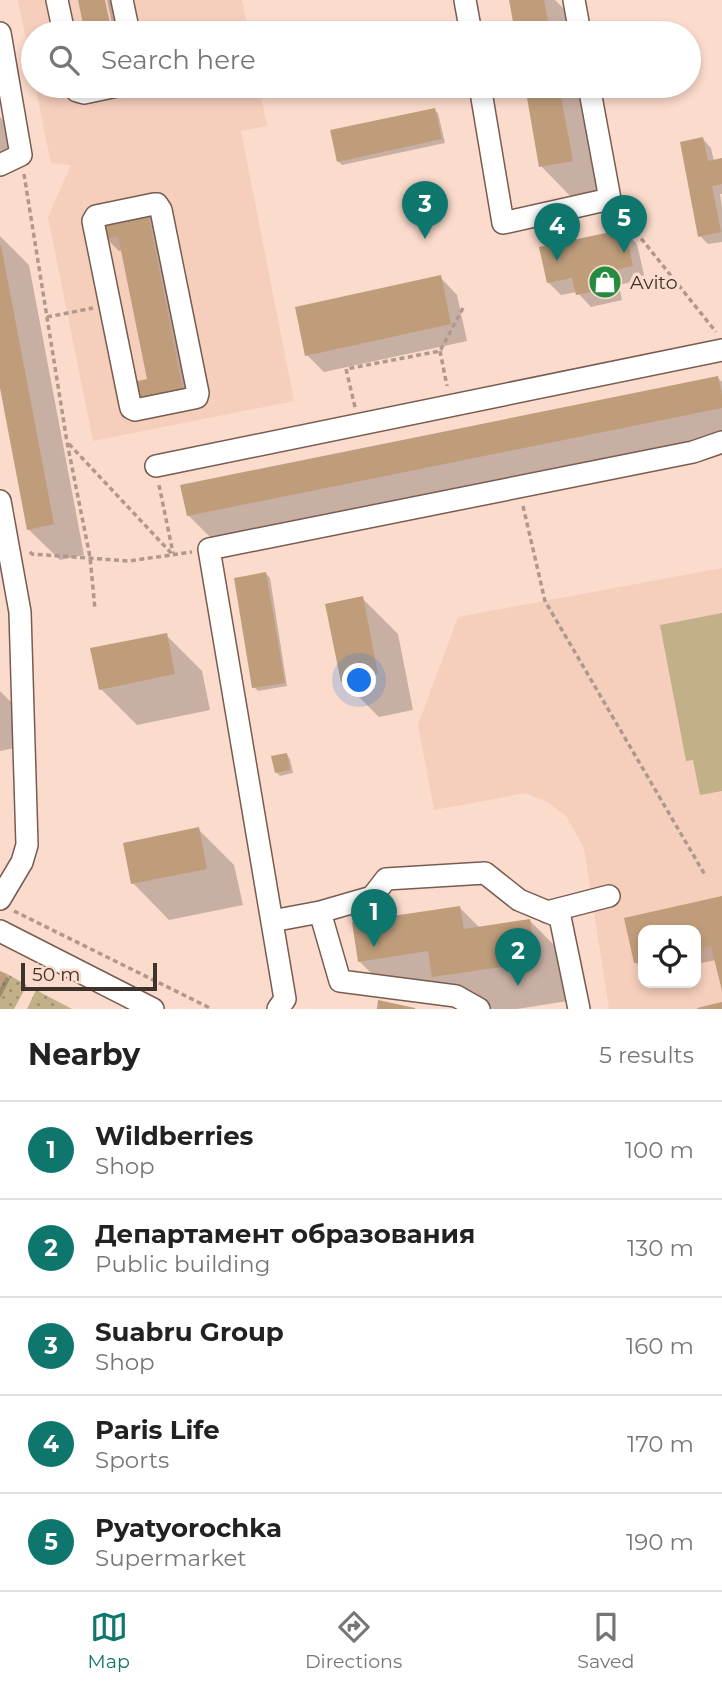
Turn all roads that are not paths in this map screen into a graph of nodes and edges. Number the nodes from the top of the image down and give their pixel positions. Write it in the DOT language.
graph roads {
  1 [pos="57,0"];
  2 [pos="122,0"];
  3 [pos="465,0"];
  4 [pos="573,0"];
  5 [pos="61,21"];
  6 [pos="126,21"];
  7 [pos="469,21"];
  8 [pos="577,21"];
  9 [pos="0,33"];
  10 [pos="482,98"];
  11 [pos="591,98"];
  12 [pos="9,135"];
  13 [pos="0,164"];
  14 [pos="110,304"];
  15 [pos="722,349"];
  16 [pos="722,442"];
  17 [pos="156,466"];
  18 [pos="0,500"];
  19 [pos="609,896"];
  20 [pos="6,905"];
  21 [pos="320,912"];
  22 [pos="547,912"];
  23 [pos="272,921"];
  24 [pos="0,931"];
  25 [pos="153,1009"];
  26 [pos="278,1009"];
  27 [pos="479,1009"];
  28 [pos="579,1009"];
  1 -- 5 [label="street"];
  2 -- 6 [label="street"];
  3 -- 7 [label="street"];
  4 -- 8 [label="street"];
  9 -- 12 [label="street"];
  10 -- 11 [label="street"];
  12 -- 13 [label="street"];
  14 -- 14 [label="street"];
  15 -- 17 [label="street"];
  16 -- 23 [label="street"];
  18 -- 20 [label="street"];
  19 -- 22 [label="street"];
  21 -- 22 [label="street"];
  21 -- 23 [label="street"];
  21 -- 27 [label="street"];
  22 -- 28 [label="street"];
  23 -- 26 [label="street"];
  24 -- 25 [label="street"];
}
